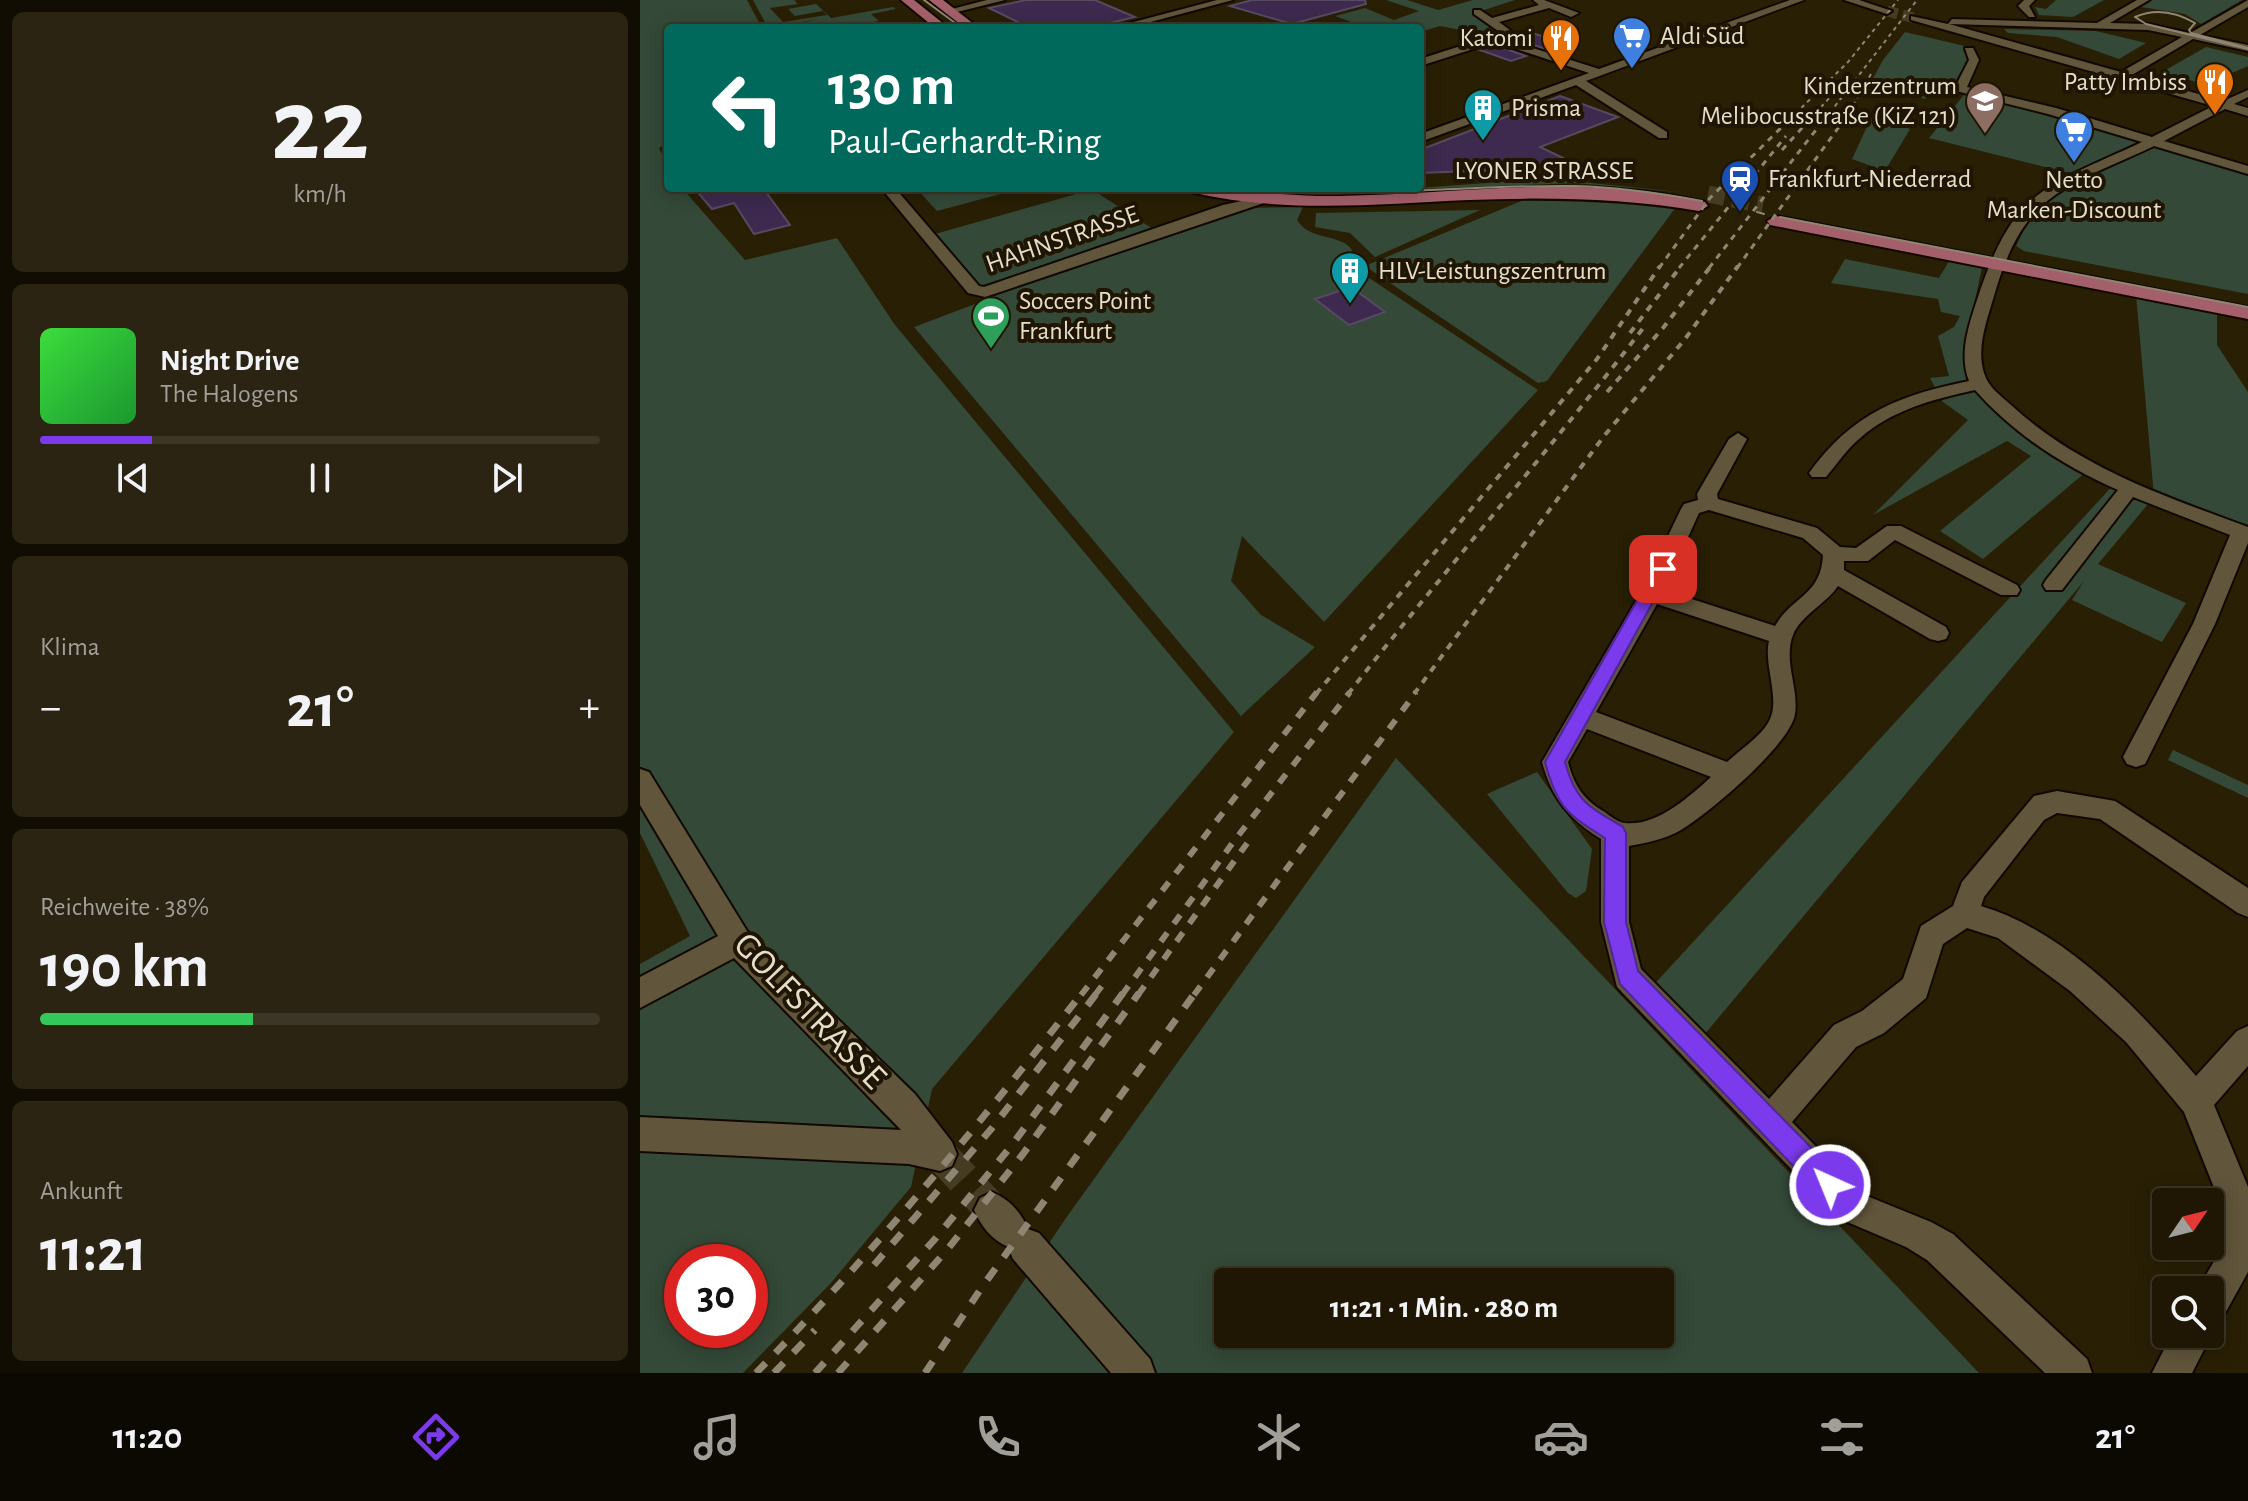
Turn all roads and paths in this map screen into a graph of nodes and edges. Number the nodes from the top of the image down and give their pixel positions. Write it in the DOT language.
graph roads {
  1 [pos="907,0"];
  2 [pos="935,0"];
  3 [pos="1000,0"];
  4 [pos="1228,0"];
  5 [pos="1535,0"];
  6 [pos="1799,0"];
  7 [pos="1849,0"];
  8 [pos="2030,0"];
  9 [pos="2144,0"];
  10 [pos="2248,3"];
  11 [pos="1550,5"];
  12 [pos="949,11"];
  13 [pos="1887,11"];
  14 [pos="1477,12"];
  15 [pos="1571,14"];
  16 [pos="1914,18"];
  17 [pos="2113,18"];
  18 [pos="2036,19"];
  19 [pos="1491,21"];
  20 [pos="1938,22"];
  21 [pos="938,24"];
  22 [pos="967,24"];
  23 [pos="1132,24"];
  24 [pos="2101,24"];
  25 [pos="2127,25"];
  26 [pos="2193,35"];
  27 [pos="1495,39"];
  28 [pos="2248,48"];
  29 [pos="1969,50"];
  30 [pos="1424,62"];
  31 [pos="1600,73"];
  32 [pos="2121,77"];
  33 [pos="1578,81"];
  34 [pos="2248,93"];
  35 [pos="2223,105"];
  36 [pos="2248,112"];
  37 [pos="1663,135"];
  38 [pos="1424,137"];
  39 [pos="2153,141"];
  40 [pos="2248,170"];
  41 [pos="1424,184"];
  42 [pos="891,192"];
  43 [pos="1204,192"];
  44 [pos="1219,192"];
  45 [pos="1410,192"];
  46 [pos="1269,199"];
  47 [pos="1392,199"];
  48 [pos="1768,213"];
  49 [pos="1202,217"];
  50 [pos="2000,258"];
  51 [pos="2248,300"];
  52 [pos="2248,313"];
  53 [pos="1979,384"];
  54 [pos="1738,439"];
  55 [pos="1819,473"];
  56 [pos="2131,487"];
  57 [pos="1709,503"];
  58 [pos="2245,533"];
  59 [pos="1834,563"];
  60 [pos="2054,585"];
  61 [pos="2009,590"];
  62 [pos="1651,594"];
  63 [pos="1938,633"];
  64 [pos="1781,637"];
  65 [pos="1579,716"];
  66 [pos="2136,757"];
  67 [pos="1730,774"];
  68 [pos="640,780"];
  69 [pos="1615,833"];
  70 [pos="2248,904"];
  71 [pos="1964,914"];
  72 [pos="737,941"];
  73 [pos="640,993"];
  74 [pos="2248,1042"];
  75 [pos="2196,1101"];
  76 [pos="1769,1123"];
  77 [pos="640,1134"];
  78 [pos="1009,1229"];
  79 [pos="2224,1279"];
  80 [pos="2185,1348"];
  81 [pos="1136,1373"];
  82 [pos="2073,1373"];
  83 [pos="2171,1373"];
  1 -- 21 [label="main road"];
  2 -- 12 [label="main road"];
  3 -- 12 [label="street"];
  4 -- 23 [label="street"];
  5 -- 11 [label="street"];
  6 -- 31 [label="street"];
  7 -- 13 [label="street"];
  8 -- 18 [label="street"];
  9 -- 17 [label="street"];
  10 -- 26 [label="street"];
  11 -- 15 [label="street"];
  11 -- 19 [label="street"];
  12 -- 22 [label="main road"];
  14 -- 19 [label="street"];
  16 -- 20 [label="street"];
  17 -- 24 [label="street"];
  17 -- 25 [label="street"];
  18 -- 20 [label="street"];
  18 -- 24 [label="street"];
  19 -- 27 [label="street"];
  20 -- 32 [label="street"];
  24 -- 25 [label="street"];
  25 -- 26 [label="street"];
  26 -- 28 [label="street"];
  26 -- 32 [label="street"];
  27 -- 30 [label="street"];
  27 -- 31 [label="street"];
  29 -- 39 [label="street"];
  31 -- 33 [label="street"];
  32 -- 35 [label="street"];
  33 -- 37 [label="street"];
  33 -- 38 [label="street"];
  34 -- 35 [label="street"];
  35 -- 36 [label="street"];
  35 -- 39 [label="street"];
  39 -- 40 [label="street"];
  39 -- 50 [label="street"];
  41 -- 47 [label="main road, LYONER STRASSE"];
  42 -- 49 [label="street, HAHNSTRASSE"];
  43 -- 49 [label="street"];
  44 -- 46 [label="main road, LYONER STRASSE"];
  45 -- 47 [label="main road"];
  46 -- 47 [label="main road, LYONER STRASSE"];
  46 -- 49 [label="street, HAHNSTRASSE"];
  48 -- 50 [label="main road"];
  50 -- 51 [label="main road"];
  50 -- 52 [label="main road"];
  50 -- 53 [label="street"];
  53 -- 55 [label="street"];
  53 -- 56 [label="street"];
  54 -- 57 [label="street"];
  56 -- 58 [label="street"];
  56 -- 60 [label="street"];
  57 -- 59 [label="street"];
  57 -- 62 [label="street"];
  58 -- 66 [label="street"];
  59 -- 61 [label="street"];
  59 -- 63 [label="street"];
  59 -- 64 [label="street"];
  62 -- 64 [label="street"];
  62 -- 65 [label="street"];
  64 -- 67 [label="street"];
  65 -- 67 [label="street"];
  65 -- 69 [label="street"];
  67 -- 69 [label="street"];
  68 -- 72 [label="street, GOLFSTRASSE"];
  69 -- 76 [label="street"];
  70 -- 71 [label="street"];
  71 -- 75 [label="street"];
  71 -- 76 [label="street"];
  72 -- 73 [label="street"];
  72 -- 77 [label="street, GOLFSTRASSE"];
  74 -- 75 [label="street"];
  75 -- 79 [label="street"];
  76 -- 82 [label="street"];
  78 -- 81 [label="street"];
  80 -- 83 [label="street"];
}
